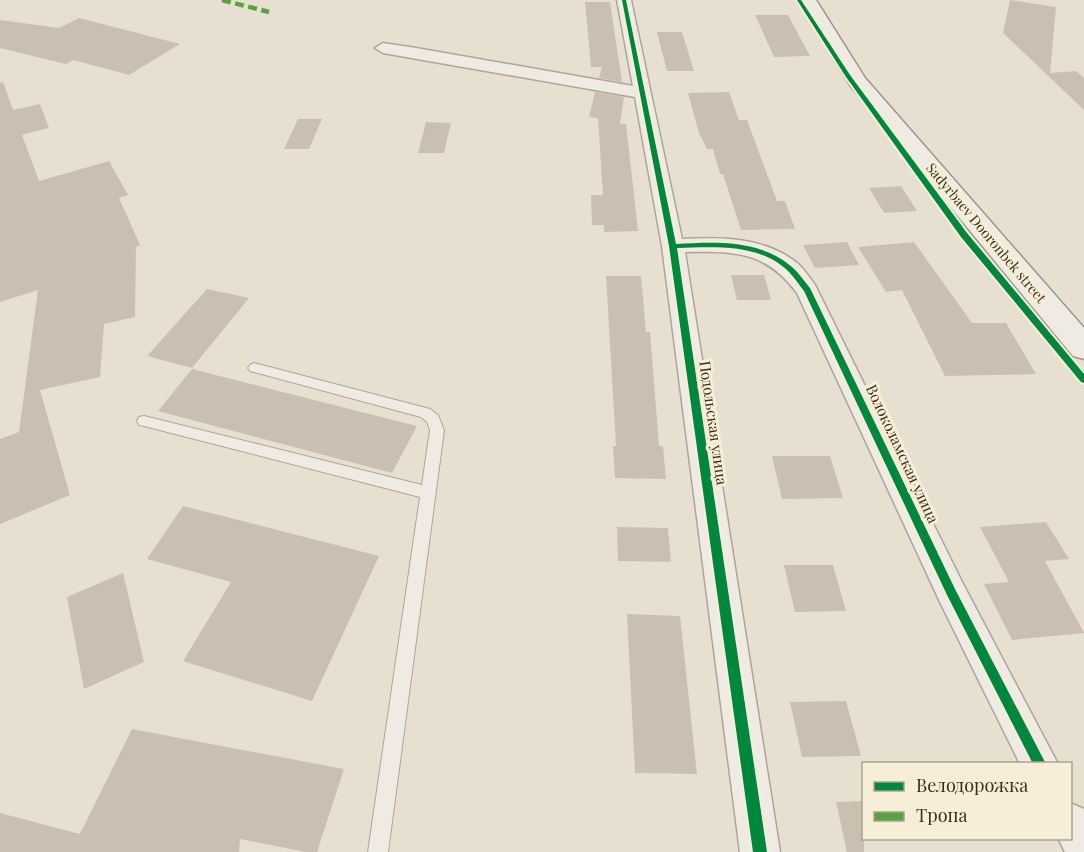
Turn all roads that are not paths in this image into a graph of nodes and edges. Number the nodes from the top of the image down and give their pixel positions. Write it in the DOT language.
graph roads {
  1 [pos="624,0"];
  2 [pos="807,0"];
  3 [pos="383,48"];
  4 [pos="642,93"];
  5 [pos="673,246"];
  6 [pos="1084,348"];
  7 [pos="254,368"];
  8 [pos="144,421"];
  9 [pos="429,493"];
  10 [pos="1039,762"];
  11 [pos="1072,824"];
  12 [pos="1084,848"];
  13 [pos="378,852"];
  14 [pos="760,852"];
  1 -- 4 [label="street, Подольская улица"];
  2 -- 6 [label="main road, Sadyrbaev Dooronbek street"];
  3 -- 4 [label="street"];
  4 -- 5 [label="street, Подольская улица"];
  5 -- 10 [label="street, Волоколамская улица"];
  5 -- 14 [label="street, Подольская улица"];
  7 -- 9 [label="lane"];
  8 -- 9 [label="lane"];
  9 -- 13 [label="lane"];
  11 -- 12 [label="street"];
}
